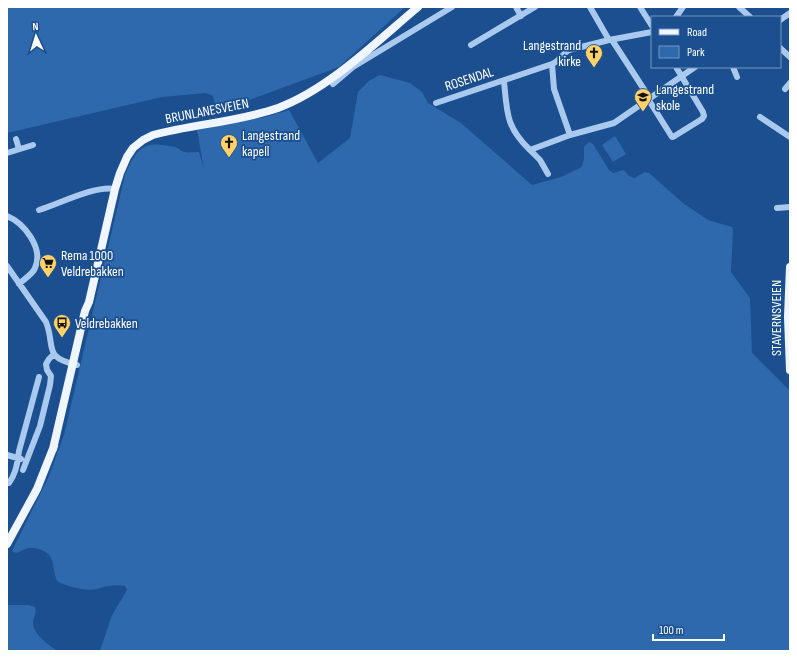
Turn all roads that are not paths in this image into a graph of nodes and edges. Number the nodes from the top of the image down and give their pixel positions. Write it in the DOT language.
graph roads {
  1 [pos="418,7"];
  2 [pos="452,7"];
  3 [pos="516,7"];
  4 [pos="535,7"];
  5 [pos="640,7"];
  6 [pos="683,7"];
  7 [pos="740,7"];
  8 [pos="593,8"];
  9 [pos="790,13"];
  10 [pos="522,16"];
  11 [pos="677,16"];
  12 [pos="749,16"];
  13 [pos="781,19"];
  14 [pos="651,24"];
  15 [pos="651,32"];
  16 [pos="611,40"];
  17 [pos="471,45"];
  18 [pos="781,49"];
  19 [pos="790,57"];
  20 [pos="552,64"];
  21 [pos="677,68"];
  22 [pos="694,68"];
  23 [pos="733,68"];
  24 [pos="682,76"];
  25 [pos="737,77"];
  26 [pos="504,81"];
  27 [pos="790,83"];
  28 [pos="334,84"];
  29 [pos="785,89"];
  30 [pos="649,99"];
  31 [pos="436,102"];
  32 [pos="760,118"];
  33 [pos="570,135"];
  34 [pos="790,138"];
  35 [pos="16,139"];
  36 [pos="34,145"];
  37 [pos="19,149"];
  38 [pos="530,150"];
  39 [pos="7,153"];
  40 [pos="548,174"];
  41 [pos="115,189"];
  42 [pos="790,207"];
  43 [pos="777,208"];
  44 [pos="39,210"];
  45 [pos="7,216"];
  46 [pos="7,266"];
  47 [pos="790,267"];
  48 [pos="19,284"];
  49 [pos="54,354"];
  50 [pos="75,365"];
  51 [pos="790,370"];
  52 [pos="39,377"];
  53 [pos="7,455"];
  54 [pos="18,459"];
  55 [pos="26,461"];
  56 [pos="22,470"];
  57 [pos="7,483"];
  58 [pos="7,544"];
  1 -- 41 [label="main road, BRUNLANESVEIEN"];
  2 -- 28 [label="street"];
  3 -- 10 [label="street"];
  4 -- 10 [label="street"];
  5 -- 14 [label="street"];
  6 -- 11 [label="street"];
  7 -- 12 [label="street"];
  8 -- 16 [label="street"];
  9 -- 13 [label="street"];
  10 -- 17 [label="street"];
  15 -- 16 [label="street"];
  16 -- 20 [label="street"];
  16 -- 30 [label="street"];
  18 -- 19 [label="street"];
  20 -- 26 [label="street"];
  20 -- 33 [label="street"];
  21 -- 24 [label="street"];
  22 -- 24 [label="street"];
  23 -- 25 [label="street"];
  24 -- 30 [label="street"];
  24 -- 30 [label="street"];
  26 -- 31 [label="street, ROSENDAL"];
  26 -- 38 [label="street, ROSENDAL"];
  27 -- 29 [label="street"];
  30 -- 33 [label="street"];
  32 -- 34 [label="street"];
  33 -- 38 [label="street"];
  35 -- 37 [label="street"];
  36 -- 37 [label="street"];
  37 -- 39 [label="street"];
  38 -- 40 [label="street, ROSENDAL"];
  41 -- 44 [label="street"];
  41 -- 50 [label="main road, BRUNLANESVEIEN"];
  42 -- 43 [label="street"];
  45 -- 48 [label="street"];
  46 -- 48 [label="street"];
  47 -- 51 [label="main road, STAVERNSVEIEN"];
  48 -- 49 [label="street"];
  49 -- 50 [label="street"];
  49 -- 55 [label="street"];
  50 -- 58 [label="main road, BRUNLANESVEIEN"];
  52 -- 54 [label="street"];
  53 -- 54 [label="street"];
  54 -- 55 [label="street"];
  54 -- 57 [label="street"];
  55 -- 56 [label="street"];
}
